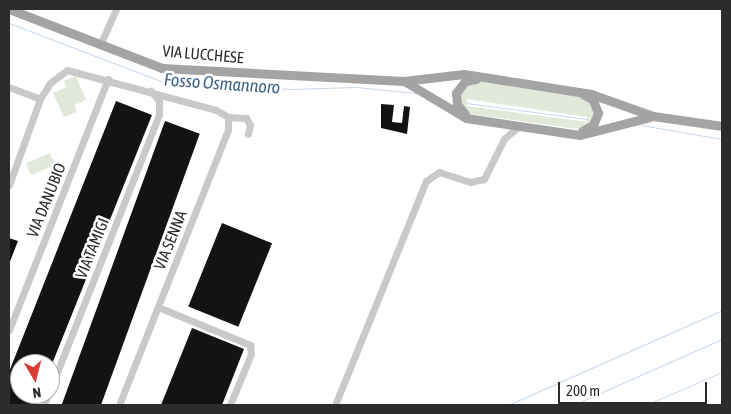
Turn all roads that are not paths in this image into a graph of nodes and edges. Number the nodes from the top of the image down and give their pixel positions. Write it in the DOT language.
graph roads {
  1 [pos="9,9"];
  2 [pos="116,9"];
  3 [pos="25,12"];
  4 [pos="100,45"];
  5 [pos="108,79"];
  6 [pos="489,79"];
  7 [pos="404,81"];
  8 [pos="9,87"];
  9 [pos="151,92"];
  10 [pos="576,92"];
  11 [pos="40,99"];
  12 [pos="180,100"];
  13 [pos="159,115"];
  14 [pos="653,116"];
  15 [pos="228,117"];
  16 [pos="474,119"];
  17 [pos="489,121"];
  18 [pos="520,125"];
  19 [pos="722,126"];
  20 [pos="567,132"];
  21 [pos="248,134"];
  22 [pos="504,139"];
  23 [pos="9,185"];
  24 [pos="158,307"];
  25 [pos="9,330"];
  26 [pos="60,365"];
  27 [pos="119,405"];
  28 [pos="230,405"];
  29 [pos="335,405"];
  1 -- 3 [label="main road, VIA LUCCHESE"];
  2 -- 4 [label="street"];
  3 -- 4 [label="main road, VIA LUCCHESE"];
  4 -- 7 [label="main road, VIA LUCCHESE"];
  5 -- 9 [label="street"];
  5 -- 11 [label="street"];
  5 -- 25 [label="street, VIA DANUBIO"];
  6 -- 7 [label="main road, VIA LUCCHESE"];
  6 -- 10 [label="main road, VIA LUCCHESE"];
  6 -- 16 [label="main road"];
  7 -- 16 [label="main road, VIA LUCCHESE"];
  8 -- 11 [label="street"];
  9 -- 12 [label="street"];
  9 -- 13 [label="street"];
  10 -- 14 [label="main road, VIA LUCCHESE"];
  10 -- 20 [label="main road"];
  11 -- 23 [label="street"];
  12 -- 13 [label="street"];
  12 -- 15 [label="street"];
  13 -- 26 [label="street, VIA TAMIGI"];
  14 -- 19 [label="main road, VIA LUCCHESE"];
  14 -- 20 [label="main road, VIA LUCCHESE"];
  15 -- 21 [label="street"];
  15 -- 24 [label="street, VIA SENNA"];
  16 -- 17 [label="main road, VIA LUCCHESE"];
  17 -- 18 [label="main road, VIA LUCCHESE"];
  17 -- 22 [label="street"];
  18 -- 20 [label="main road, VIA LUCCHESE"];
  18 -- 22 [label="street"];
  22 -- 29 [label="street"];
  24 -- 27 [label="street, VIA SENNA"];
  24 -- 28 [label="street"];
}
